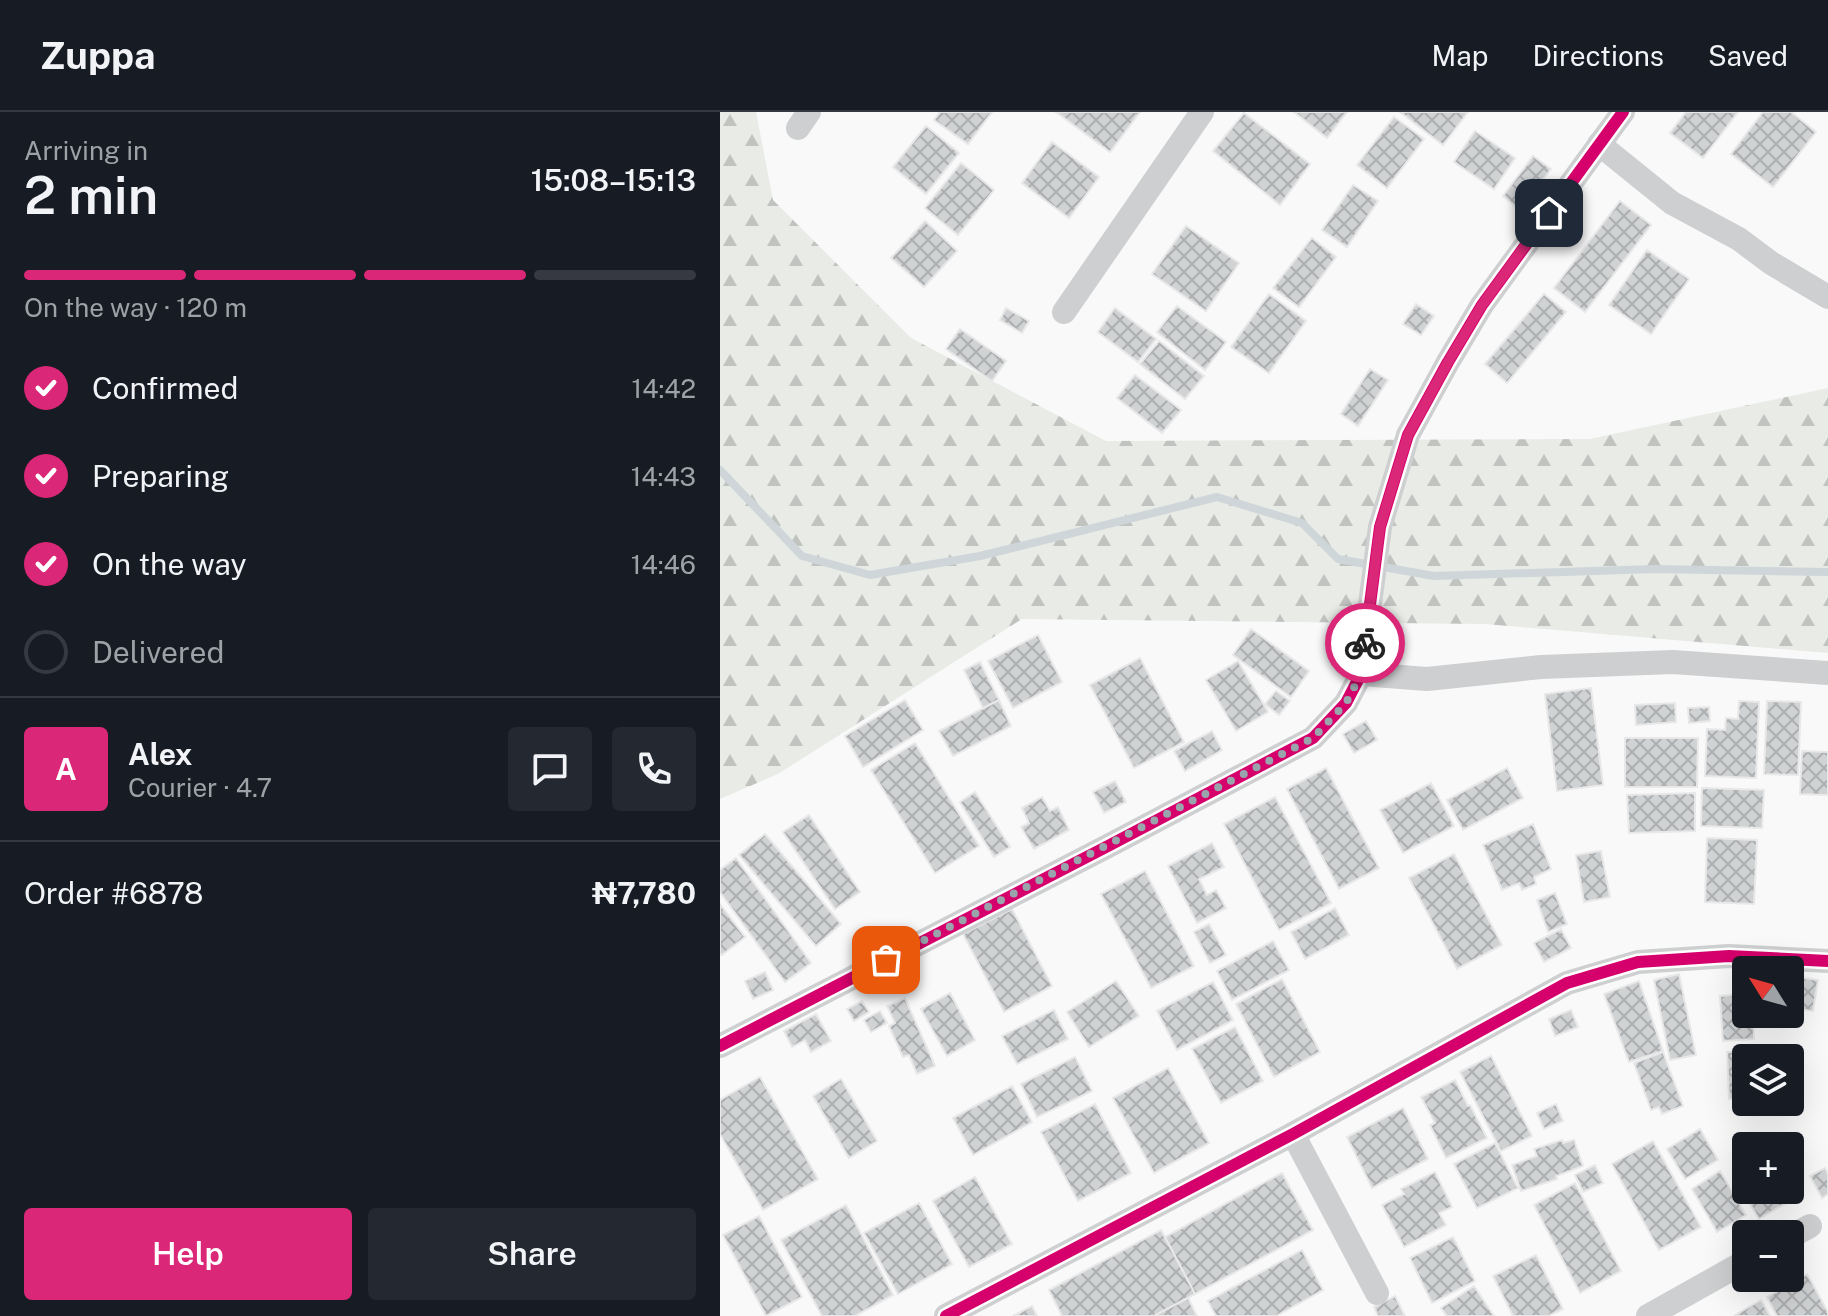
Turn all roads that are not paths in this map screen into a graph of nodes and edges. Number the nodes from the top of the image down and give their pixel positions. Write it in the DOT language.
graph roads {
  1 [pos="1202,112"];
  2 [pos="1623,112"];
  3 [pos="1599,144"];
  4 [pos="1828,297"];
  5 [pos="1064,312"];
  6 [pos="1828,673"];
  7 [pos="1361,674"];
  8 [pos="1828,961"];
  9 [pos="720,1046"];
  10 [pos="1293,1134"];
  11 [pos="1732,1269"];
  12 [pos="1377,1293"];
  13 [pos="946,1316"];
  14 [pos="1648,1316"];
  1 -- 5 [label="street"];
  2 -- 3 [label="street"];
  3 -- 4 [label="street"];
  3 -- 7 [label="street"];
  6 -- 7 [label="street"];
  7 -- 9 [label="street"];
  8 -- 10 [label="street"];
  10 -- 12 [label="street"];
  10 -- 13 [label="street"];
  11 -- 14 [label="street"];
}
